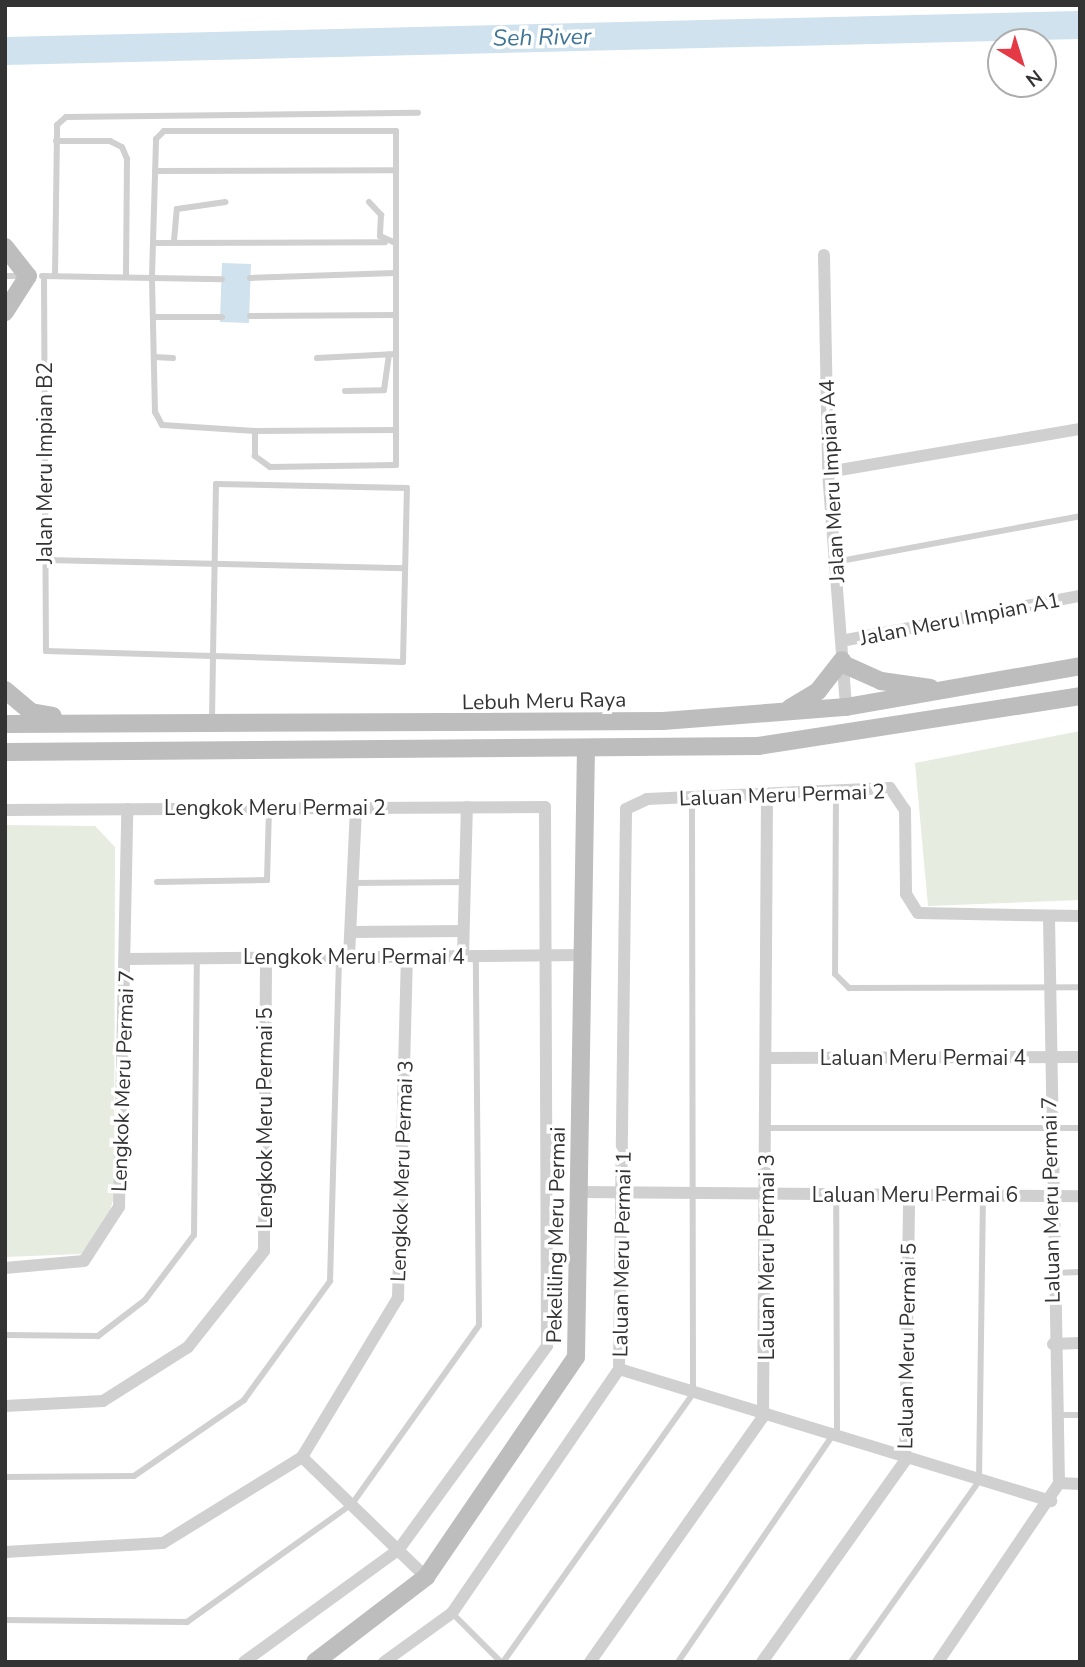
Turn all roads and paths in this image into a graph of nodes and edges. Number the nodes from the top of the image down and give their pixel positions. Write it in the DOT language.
graph roads {
  1 [pos="418,113"];
  2 [pos="56,141"];
  3 [pos="155,170"];
  4 [pos="396,170"];
  5 [pos="225,202"];
  6 [pos="369,202"];
  7 [pos="174,241"];
  8 [pos="385,242"];
  9 [pos="153,243"];
  10 [pos="396,243"];
  11 [pos="5,247"];
  12 [pos="824,255"];
  13 [pos="395,273"];
  14 [pos="5,276"];
  15 [pos="36,276"];
  16 [pos="55,276"];
  17 [pos="126,276"];
  18 [pos="152,276"];
  19 [pos="250,278"];
  20 [pos="222,279"];
  21 [pos="5,312"];
  22 [pos="396,315"];
  23 [pos="250,316"];
  24 [pos="153,317"];
  25 [pos="222,317"];
  26 [pos="393,354"];
  27 [pos="154,357"];
  28 [pos="173,358"];
  29 [pos="317,358"];
  30 [pos="345,391"];
  31 [pos="396,430"];
  32 [pos="255,431"];
  33 [pos="1079,432"];
  34 [pos="828,472"];
  35 [pos="1080,516"];
  36 [pos="45,560"];
  37 [pos="835,562"];
  38 [pos="215,564"];
  39 [pos="405,568"];
  40 [pos="1080,596"];
  41 [pos="842,655"];
  42 [pos="213,656"];
  43 [pos="1080,666"];
  44 [pos="5,690"];
  45 [pos="955,691"];
  46 [pos="1080,696"];
  47 [pos="846,706"];
  48 [pos="784,712"];
  49 [pos="78,722"];
  50 [pos="212,723"];
  51 [pos="5,724"];
  52 [pos="5,745"];
  53 [pos="586,750"];
  54 [pos="5,752"];
  55 [pos="95,754"];
  56 [pos="835,791"];
  57 [pos="767,796"];
  58 [pos="692,800"];
  59 [pos="631,805"];
  60 [pos="467,807"];
  61 [pos="269,808"];
  62 [pos="356,808"];
  63 [pos="127,809"];
  64 [pos="5,810"];
  65 [pos="157,882"];
  66 [pos="465,882"];
  67 [pos="353,884"];
  68 [pos="1080,916"];
  69 [pos="1049,917"];
  70 [pos="463,931"];
  71 [pos="351,932"];
  72 [pos="547,955"];
  73 [pos="582,955"];
  74 [pos="469,956"];
  75 [pos="344,957"];
  76 [pos="407,957"];
  77 [pos="197,958"];
  78 [pos="266,958"];
  79 [pos="127,959"];
  80 [pos="1047,987"];
  81 [pos="1080,987"];
  82 [pos="767,1058"];
  83 [pos="1048,1058"];
  84 [pos="1080,1058"];
  85 [pos="767,1128"];
  86 [pos="1050,1128"];
  87 [pos="1080,1128"];
  88 [pos="582,1192"];
  89 [pos="625,1192"];
  90 [pos="690,1193"];
  91 [pos="768,1194"];
  92 [pos="836,1194"];
  93 [pos="909,1195"];
  94 [pos="983,1195"];
  95 [pos="1051,1196"];
  96 [pos="1080,1196"];
  97 [pos="5,1268"];
  98 [pos="1080,1272"];
  99 [pos="1052,1273"];
  100 [pos="5,1335"];
  101 [pos="1080,1343"];
  102 [pos="1053,1344"];
  103 [pos="619,1369"];
  104 [pos="693,1394"];
  105 [pos="5,1406"];
  106 [pos="1054,1415"];
  107 [pos="1080,1415"];
  108 [pos="763,1417"];
  109 [pos="833,1439"];
  110 [pos="302,1457"];
  111 [pos="905,1461"];
  112 [pos="5,1478"];
  113 [pos="979,1481"];
  114 [pos="1059,1483"];
  115 [pos="1080,1483"];
  116 [pos="1051,1501"];
  117 [pos="352,1504"];
  118 [pos="398,1550"];
  119 [pos="5,1552"];
  120 [pos="426,1577"];
  121 [pos="452,1613"];
  122 [pos="5,1620"];
  123 [pos="244,1662"];
  124 [pos="315,1662"];
  125 [pos="384,1662"];
  126 [pos="502,1662"];
  127 [pos="590,1662"];
  128 [pos="678,1662"];
  129 [pos="762,1662"];
  130 [pos="851,1662"];
  131 [pos="938,1662"];
  1 -- 2 [label="lane"];
  2 -- 16 [label="lane"];
  2 -- 17 [label="lane"];
  3 -- 4 [label="lane"];
  3 -- 4 [label="lane"];
  3 -- 9 [label="lane"];
  4 -- 10 [label="lane"];
  5 -- 7 [label="lane"];
  6 -- 8 [label="lane"];
  7 -- 8 [label="lane"];
  7 -- 9 [label="lane"];
  8 -- 10 [label="lane"];
  9 -- 18 [label="lane"];
  10 -- 13 [label="lane"];
  11 -- 15 [label="main road"];
  12 -- 34 [label="street, Jalan Meru Impian A4"];
  13 -- 19 [label="lane"];
  13 -- 22 [label="lane"];
  14 -- 15 [label="lane"];
  15 -- 16 [label="lane"];
  15 -- 21 [label="main road"];
  15 -- 36 [label="lane, Jalan Meru Impian B2"];
  16 -- 17 [label="lane"];
  17 -- 18 [label="lane"];
  18 -- 20 [label="lane"];
  18 -- 24 [label="lane"];
  22 -- 23 [label="lane"];
  22 -- 26 [label="lane"];
  24 -- 25 [label="lane"];
  24 -- 27 [label="lane"];
  26 -- 29 [label="lane"];
  26 -- 30 [label="lane"];
  26 -- 31 [label="lane"];
  27 -- 28 [label="lane"];
  27 -- 32 [label="lane"];
  31 -- 32 [label="lane"];
  31 -- 32 [label="lane"];
  33 -- 34 [label="street"];
  34 -- 37 [label="street, Jalan Meru Impian A4"];
  35 -- 37 [label="lane"];
  36 -- 38 [label="lane"];
  36 -- 42 [label="lane, Jalan Meru Impian B2"];
  37 -- 41 [label="street, Jalan Meru Impian A4"];
  38 -- 39 [label="lane"];
  38 -- 39 [label="lane"];
  38 -- 42 [label="lane"];
  39 -- 42 [label="lane"];
  40 -- 41 [label="street, Jalan Meru Impian A1"];
  41 -- 45 [label="main road"];
  41 -- 47 [label="street, Jalan Meru Impian A4"];
  41 -- 48 [label="main road"];
  42 -- 50 [label="lane"];
  43 -- 45 [label="main road, Lebuh Meru Raya"];
  44 -- 49 [label="main road"];
  45 -- 47 [label="main road, Lebuh Meru Raya"];
  46 -- 53 [label="main road"];
  47 -- 48 [label="main road, Lebuh Meru Raya"];
  48 -- 50 [label="main road, Lebuh Meru Raya"];
  49 -- 50 [label="main road, Lebuh Meru Raya"];
  49 -- 51 [label="main road, Lebuh Meru Raya"];
  52 -- 55 [label="main road"];
  53 -- 55 [label="main road"];
  53 -- 73 [label="main road, Pekeliling Meru Permai"];
  54 -- 55 [label="main road"];
  56 -- 57 [label="street, Laluan Meru Permai 2"];
  56 -- 69 [label="street, Laluan Meru Permai 2"];
  56 -- 80 [label="lane"];
  57 -- 58 [label="street, Laluan Meru Permai 2"];
  57 -- 82 [label="street, Laluan Meru Permai 3"];
  58 -- 59 [label="street, Laluan Meru Permai 2"];
  58 -- 90 [label="lane"];
  59 -- 89 [label="street, Laluan Meru Permai 1"];
  60 -- 62 [label="street, Lengkok Meru Permai 2"];
  60 -- 66 [label="street"];
  60 -- 72 [label="street, Lengkok Meru Permai 2"];
  61 -- 62 [label="street, Lengkok Meru Permai 2"];
  61 -- 63 [label="street, Lengkok Meru Permai 2"];
  61 -- 65 [label="lane"];
  62 -- 67 [label="street"];
  63 -- 64 [label="street, Lengkok Meru Permai 2"];
  63 -- 79 [label="street, Lengkok Meru Permai 7"];
  66 -- 67 [label="lane"];
  66 -- 70 [label="street"];
  67 -- 71 [label="street"];
  68 -- 69 [label="street, Laluan Meru Permai 2"];
  69 -- 80 [label="street, Laluan Meru Permai 7"];
  70 -- 71 [label="street"];
  70 -- 74 [label="street"];
  71 -- 75 [label="street"];
  72 -- 73 [label="street, Lengkok Meru Permai 4"];
  72 -- 74 [label="street, Lengkok Meru Permai 4"];
  72 -- 118 [label="street"];
  73 -- 88 [label="main road, Pekeliling Meru Permai"];
  74 -- 76 [label="street, Lengkok Meru Permai 4"];
  74 -- 117 [label="lane"];
  75 -- 76 [label="street, Lengkok Meru Permai 4"];
  75 -- 78 [label="street, Lengkok Meru Permai 4"];
  75 -- 112 [label="lane"];
  76 -- 110 [label="street, Lengkok Meru Permai 3"];
  77 -- 78 [label="street, Lengkok Meru Permai 4"];
  77 -- 79 [label="street, Lengkok Meru Permai 4"];
  77 -- 100 [label="lane"];
  78 -- 105 [label="street, Lengkok Meru Permai 5"];
  79 -- 97 [label="street, Lengkok Meru Permai 7"];
  80 -- 81 [label="lane"];
  80 -- 83 [label="street, Laluan Meru Permai 7"];
  82 -- 83 [label="street, Laluan Meru Permai 4"];
  82 -- 85 [label="street, Laluan Meru Permai 3"];
  83 -- 84 [label="street, Laluan Meru Permai 4"];
  83 -- 86 [label="street, Laluan Meru Permai 7"];
  85 -- 86 [label="lane"];
  85 -- 91 [label="street, Laluan Meru Permai 3"];
  86 -- 87 [label="lane"];
  86 -- 95 [label="street, Laluan Meru Permai 7"];
  88 -- 89 [label="street, Laluan Meru Permai 6"];
  88 -- 120 [label="main road, Pekeliling Meru Permai"];
  89 -- 90 [label="street, Laluan Meru Permai 6"];
  89 -- 103 [label="street, Laluan Meru Permai 1"];
  90 -- 91 [label="street, Laluan Meru Permai 6"];
  90 -- 104 [label="lane"];
  91 -- 92 [label="street, Laluan Meru Permai 6"];
  91 -- 108 [label="street, Laluan Meru Permai 3"];
  92 -- 93 [label="street, Laluan Meru Permai 6"];
  92 -- 109 [label="lane"];
  93 -- 94 [label="street, Laluan Meru Permai 6"];
  93 -- 111 [label="street, Laluan Meru Permai 5"];
  94 -- 95 [label="street, Laluan Meru Permai 6"];
  94 -- 113 [label="lane"];
  95 -- 96 [label="street, Laluan Meru Permai 6"];
  95 -- 99 [label="street, Laluan Meru Permai 7"];
  98 -- 99 [label="lane"];
  99 -- 102 [label="street, Laluan Meru Permai 7"];
  101 -- 102 [label="street"];
  102 -- 106 [label="street, Laluan Meru Permai 7"];
  103 -- 104 [label="street"];
  103 -- 121 [label="street, Laluan Meru Permai 1"];
  104 -- 108 [label="street"];
  104 -- 126 [label="lane"];
  106 -- 107 [label="lane"];
  106 -- 114 [label="street, Laluan Meru Permai 7"];
  108 -- 109 [label="street"];
  108 -- 127 [label="street"];
  109 -- 111 [label="street"];
  109 -- 128 [label="lane"];
  110 -- 117 [label="street"];
  110 -- 119 [label="street, Lengkok Meru Permai 3"];
  111 -- 113 [label="street"];
  111 -- 129 [label="street, Laluan Meru Permai 5"];
  113 -- 116 [label="street"];
  113 -- 130 [label="lane"];
  114 -- 115 [label="street"];
  114 -- 116 [label="street"];
  116 -- 131 [label="street"];
  117 -- 118 [label="street"];
  117 -- 122 [label="lane"];
  118 -- 120 [label="street"];
  118 -- 123 [label="street"];
  120 -- 124 [label="main road, Pekeliling Meru Permai"];
  121 -- 125 [label="street, Laluan Meru Permai 1"];
  121 -- 126 [label="lane"];
}
